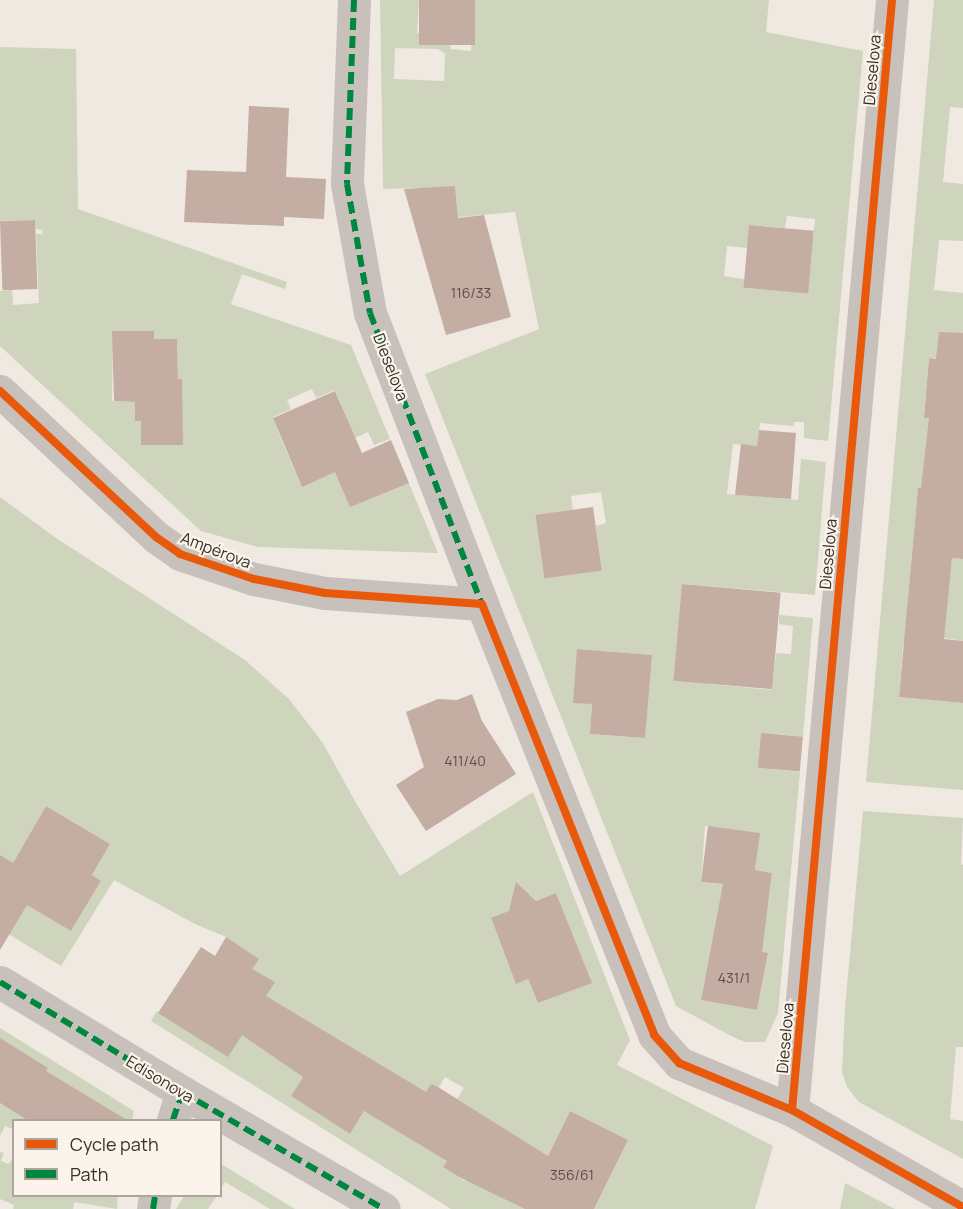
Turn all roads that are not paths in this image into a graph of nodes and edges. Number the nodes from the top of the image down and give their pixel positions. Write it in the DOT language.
graph roads {
  1 [pos="354,0"];
  2 [pos="892,0"];
  3 [pos="0,391"];
  4 [pos="482,604"];
  5 [pos="0,982"];
  6 [pos="177,1106"];
  7 [pos="792,1110"];
  8 [pos="203,1119"];
  9 [pos="222,1128"];
  10 [pos="963,1207"];
  11 [pos="384,1209"];
  1 -- 4 [label="street, Dieselova"];
  2 -- 7 [label="street, Dieselova"];
  3 -- 4 [label="street, Ampérova"];
  4 -- 7 [label="street, Dieselova"];
  5 -- 6 [label="street, Edisonova"];
  6 -- 8 [label="street, Edisonova"];
  7 -- 10 [label="street, Dieselova"];
  9 -- 11 [label="street, Edisonova"];
}
